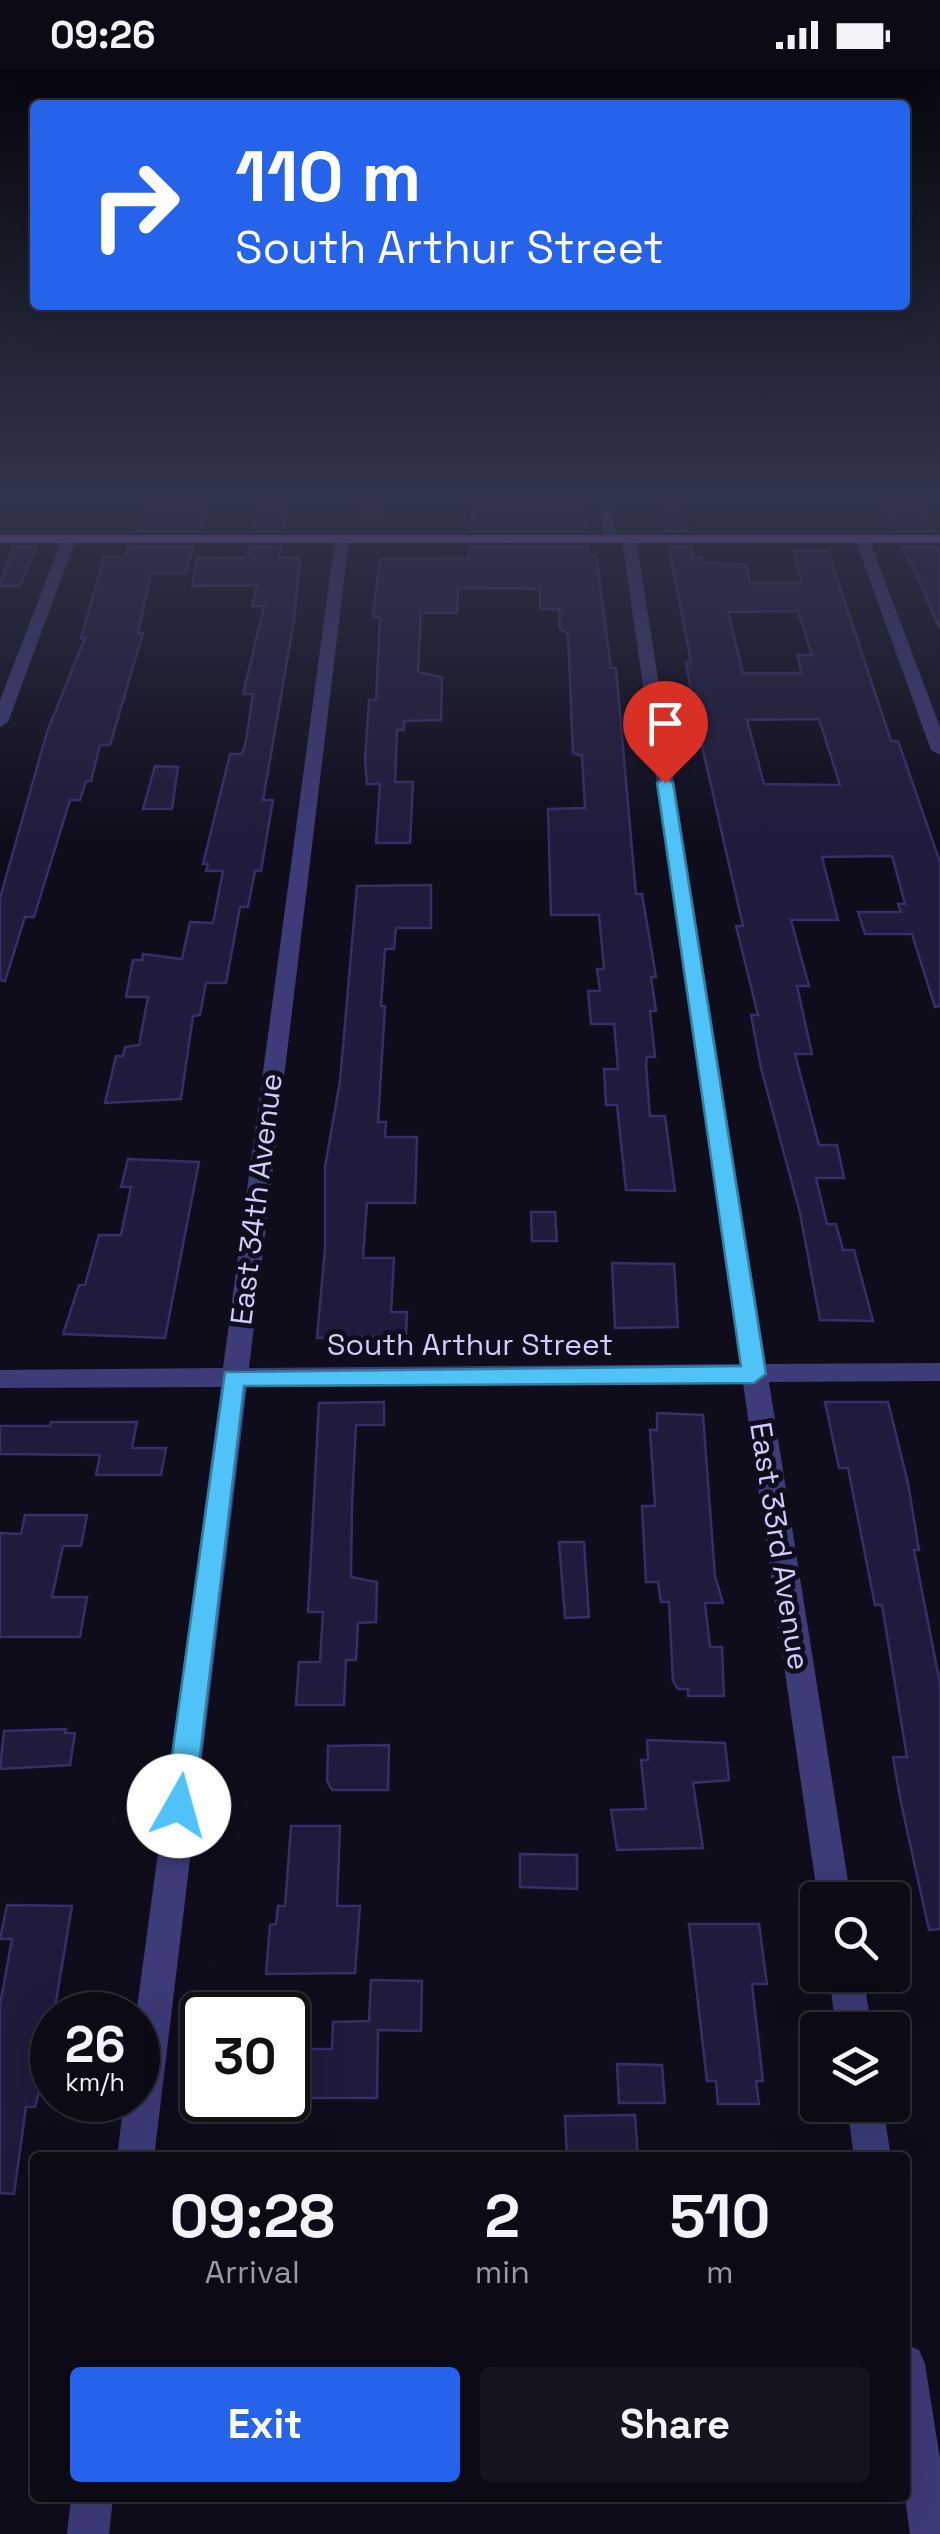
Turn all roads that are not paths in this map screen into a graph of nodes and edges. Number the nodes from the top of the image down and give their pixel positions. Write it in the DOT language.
graph roads {
  1 [pos="42,611"];
  2 [pos="333,611"];
  3 [pos="632,611"];
  4 [pos="889,611"];
  5 [pos="0,722"];
  6 [pos="940,750"];
  7 [pos="940,1372"];
  8 [pos="754,1374"];
  9 [pos="233,1378"];
  10 [pos="0,1379"];
  11 [pos="831,1882"];
  12 [pos="869,2122"];
  13 [pos="136,2152"];
  14 [pos="873,2152"];
  15 [pos="910,2397"];
  16 [pos="92,2502"];
  17 [pos="88,2534"];
  18 [pos="931,2534"];
  1 -- 5 [label="street"];
  2 -- 9 [label="street, East 34th Avenue"];
  3 -- 8 [label="street, East 33rd Avenue"];
  4 -- 6 [label="street"];
  7 -- 8 [label="street, South Arthur Street"];
  8 -- 9 [label="street, South Arthur Street"];
  8 -- 11 [label="street, East 33rd Avenue"];
  9 -- 10 [label="street, South Arthur Street"];
  9 -- 13 [label="street, East 34th Avenue"];
  12 -- 14 [label="street"];
  15 -- 18 [label="street"];
  16 -- 17 [label="street"];
}
